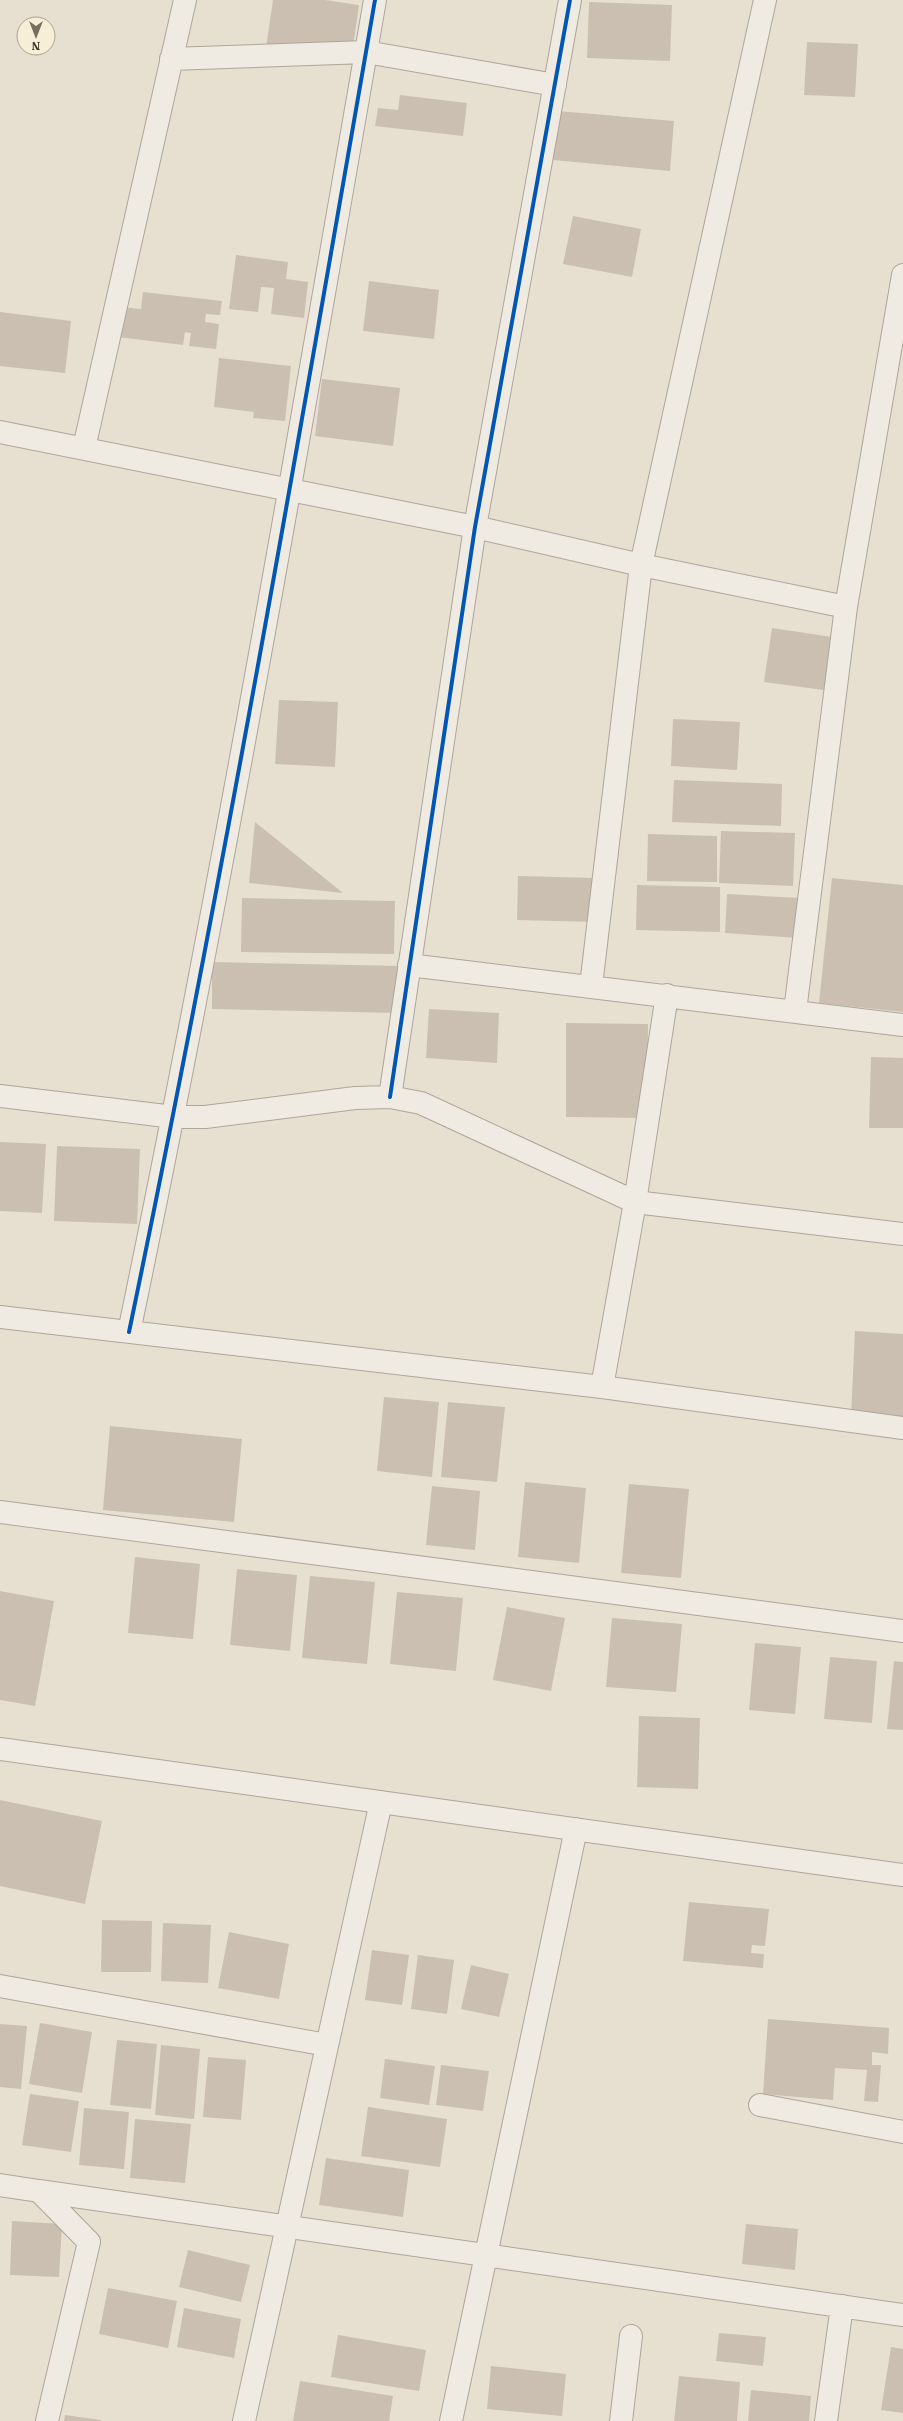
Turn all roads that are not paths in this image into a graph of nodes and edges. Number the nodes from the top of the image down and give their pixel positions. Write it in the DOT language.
graph roads {
  1 [pos="185,0"];
  2 [pos="375,0"];
  3 [pos="570,0"];
  4 [pos="765,0"];
  5 [pos="366,52"];
  6 [pos="171,59"];
  7 [pos="555,85"];
  8 [pos="903,275"];
  9 [pos="0,432"];
  10 [pos="84,448"];
  11 [pos="291,490"];
  12 [pos="475,527"];
  13 [pos="641,565"];
  14 [pos="846,607"];
  15 [pos="409,965"];
  16 [pos="591,986"];
  17 [pos="667,995"];
  18 [pos="795,1011"];
  19 [pos="903,1025"];
  20 [pos="0,1096"];
  21 [pos="390,1097"];
  22 [pos="174,1117"];
  23 [pos="635,1202"];
  24 [pos="903,1234"];
  25 [pos="0,1317"];
  26 [pos="129,1332"];
  27 [pos="602,1388"];
  28 [pos="903,1428"];
  29 [pos="0,1512"];
  30 [pos="903,1631"];
  31 [pos="0,1749"];
  32 [pos="381,1802"];
  33 [pos="576,1829"];
  34 [pos="903,1875"];
  35 [pos="0,1986"];
  36 [pos="327,2046"];
  37 [pos="760,2105"];
  38 [pos="903,2132"];
  39 [pos="0,2185"];
  40 [pos="39,2191"];
  41 [pos="287,2227"];
  42 [pos="486,2256"];
  43 [pos="842,2306"];
  44 [pos="903,2315"];
  45 [pos="631,2336"];
  46 [pos="47,2421"];
  47 [pos="244,2421"];
  48 [pos="451,2421"];
  49 [pos="622,2421"];
  50 [pos="826,2421"];
  1 -- 6 [label="street"];
  2 -- 5 [label="street"];
  3 -- 7 [label="street"];
  4 -- 13 [label="street"];
  5 -- 6 [label="street"];
  5 -- 7 [label="street"];
  5 -- 11 [label="street"];
  6 -- 10 [label="street"];
  7 -- 12 [label="street"];
  8 -- 14 [label="street"];
  9 -- 10 [label="street"];
  10 -- 11 [label="street"];
  11 -- 12 [label="street"];
  11 -- 22 [label="street"];
  12 -- 13 [label="street"];
  12 -- 15 [label="street"];
  13 -- 14 [label="street"];
  13 -- 16 [label="street"];
  14 -- 18 [label="street"];
  15 -- 16 [label="street"];
  15 -- 21 [label="street"];
  16 -- 17 [label="street"];
  17 -- 18 [label="street"];
  17 -- 23 [label="street"];
  18 -- 19 [label="street"];
  20 -- 22 [label="street"];
  21 -- 22 [label="street"];
  21 -- 23 [label="street"];
  22 -- 26 [label="street"];
  23 -- 24 [label="street"];
  23 -- 27 [label="street"];
  25 -- 26 [label="street"];
  26 -- 27 [label="street"];
  27 -- 28 [label="street"];
  29 -- 30 [label="street"];
  31 -- 32 [label="street"];
  32 -- 33 [label="street"];
  32 -- 36 [label="street"];
  33 -- 34 [label="street"];
  33 -- 42 [label="street"];
  35 -- 36 [label="street"];
  36 -- 41 [label="street"];
  37 -- 38 [label="street"];
  39 -- 40 [label="street"];
  40 -- 41 [label="street"];
  40 -- 46 [label="street"];
  41 -- 42 [label="street"];
  41 -- 47 [label="street"];
  42 -- 43 [label="street"];
  42 -- 48 [label="street"];
  43 -- 44 [label="street"];
  43 -- 50 [label="street"];
  45 -- 49 [label="street"];
}
